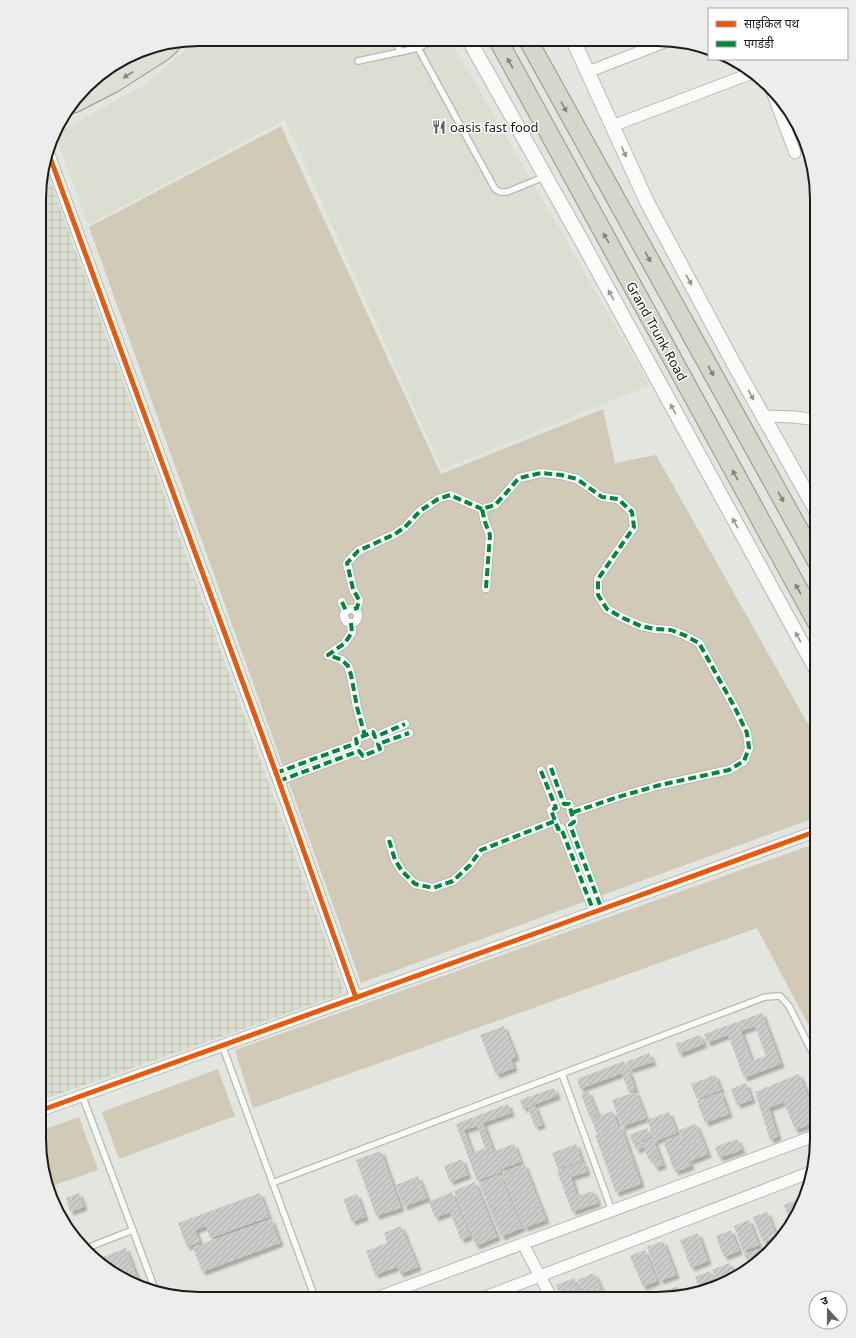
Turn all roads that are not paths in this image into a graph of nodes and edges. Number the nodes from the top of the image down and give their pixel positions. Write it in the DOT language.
graph roads {
  1 [pos="398,46"];
  2 [pos="422,46"];
  3 [pos="472,46"];
  4 [pos="501,46"];
  5 [pos="531,46"];
  6 [pos="576,46"];
  7 [pos="655,46"];
  8 [pos="418,48"];
  9 [pos="165,50"];
  10 [pos="401,52"];
  11 [pos="358,62"];
  12 [pos="588,72"];
  13 [pos="746,75"];
  14 [pos="83,99"];
  15 [pos="777,104"];
  16 [pos="612,126"];
  17 [pos="795,153"];
  18 [pos="51,159"];
  19 [pos="55,169"];
  20 [pos="48,172"];
  21 [pos="545,176"];
  22 [pos="763,416"];
  23 [pos="810,419"];
  24 [pos="810,500"];
  25 [pos="482,509"];
  26 [pos="810,549"];
  27 [pos="486,588"];
  28 [pos="342,602"];
  29 [pos="350,610"];
  30 [pos="810,610"];
  31 [pos="351,623"];
  32 [pos="810,658"];
  33 [pos="405,724"];
  34 [pos="409,733"];
  35 [pos="365,736"];
  36 [pos="550,768"];
  37 [pos="541,771"];
  38 [pos="277,777"];
  39 [pos="571,813"];
  40 [pos="555,821"];
  41 [pos="810,834"];
  42 [pos="389,840"];
  43 [pos="598,911"];
  44 [pos="356,998"];
  45 [pos="222,1046"];
  46 [pos="810,1048"];
  47 [pos="562,1074"];
  48 [pos="82,1095"];
  49 [pos="46,1108"];
  50 [pos="810,1138"];
  51 [pos="806,1174"];
  52 [pos="272,1183"];
  53 [pos="612,1211"];
  54 [pos="133,1230"];
  55 [pos="523,1244"];
  56 [pos="90,1246"];
  57 [pos="540,1276"];
  58 [pos="153,1285"];
  59 [pos="313,1292"];
  60 [pos="392,1292"];
  61 [pos="496,1292"];
  62 [pos="548,1292"];
  1 -- 10 [label="lane"];
  2 -- 8 [label="lane"];
  3 -- 21 [label="street"];
  30 -- 4 [label="highway, Grand Trunk Road, one-way"];
  5 -- 26 [label="highway, one-way"];
  6 -- 12 [label="street"];
  7 -- 12 [label="street"];
  8 -- 10 [label="lane"];
  8 -- 21 [label="lane"];
  9 -- 14 [label="main road, one-way"];
  10 -- 11 [label="lane"];
  12 -- 16 [label="street"];
  13 -- 16 [label="street"];
  15 -- 17 [label="street"];
  16 -- 22 [label="street, one-way"];
  18 -- 19 [label="street"];
  19 -- 20 [label="lane"];
  19 -- 38 [label="street"];
  32 -- 21 [label="street, one-way"];
  22 -- 23 [label="street"];
  22 -- 24 [label="street"];
  25 -- 27 [label="street"];
  25 -- 29 [label="street"];
  25 -- 39 [label="street"];
  28 -- 29 [label="street"];
  29 -- 31 [label="street"];
  29 -- 31 [label="street"];
  31 -- 35 [label="street"];
  33 -- 35 [label="street"];
  34 -- 38 [label="street"];
  35 -- 38 [label="street"];
  36 -- 39 [label="street"];
  37 -- 40 [label="street"];
  38 -- 44 [label="street"];
  39 -- 43 [label="street"];
  40 -- 42 [label="street"];
  40 -- 43 [label="street"];
  41 -- 43 [label="street"];
  43 -- 44 [label="street"];
  44 -- 45 [label="street"];
  45 -- 48 [label="street"];
  45 -- 52 [label="lane"];
  46 -- 47 [label="lane"];
  47 -- 52 [label="lane"];
  47 -- 53 [label="lane"];
  48 -- 49 [label="street"];
  48 -- 54 [label="lane"];
  50 -- 53 [label="street"];
  51 -- 57 [label="street"];
  52 -- 59 [label="lane"];
  53 -- 55 [label="street"];
  54 -- 56 [label="lane"];
  54 -- 58 [label="lane"];
  55 -- 57 [label="street"];
  55 -- 60 [label="street"];
  57 -- 61 [label="street"];
  57 -- 62 [label="street"];
}
